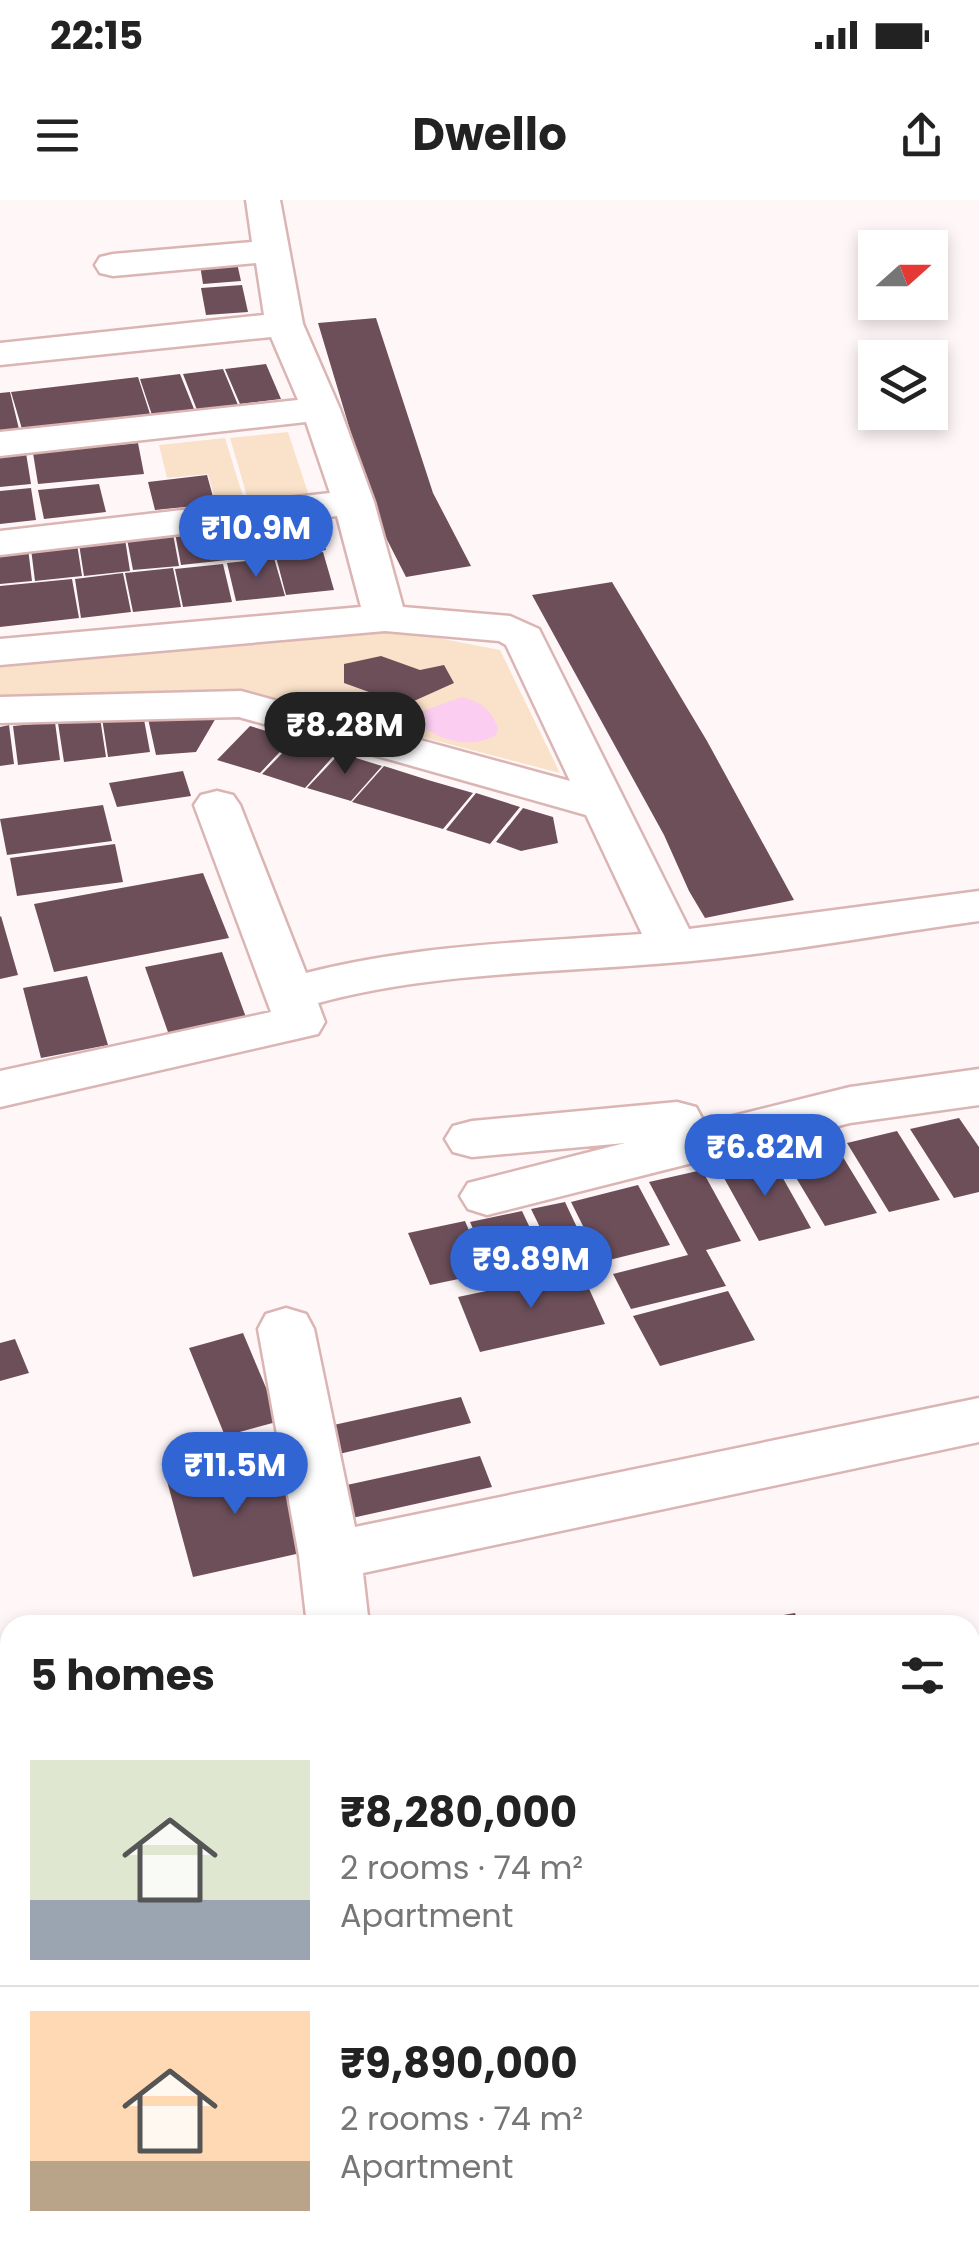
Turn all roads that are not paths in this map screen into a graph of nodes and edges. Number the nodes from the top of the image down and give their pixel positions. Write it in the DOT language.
graph roads {
  1 [pos="263,200"];
  2 [pos="271,251"];
  3 [pos="113,265"];
  4 [pos="284,324"];
  5 [pos="0,354"];
  6 [pos="320,408"];
  7 [pos="0,444"];
  8 [pos="354,502"];
  9 [pos="0,543"];
  10 [pos="385,618"];
  11 [pos="0,652"];
  12 [pos="0,710"];
  13 [pos="217,805"];
  14 [pos="603,805"];
  15 [pos="979,906"];
  16 [pos="673,947"];
  17 [pos="289,994"];
  18 [pos="979,1086"];
  19 [pos="0,1089"];
  20 [pos="850,1105"];
  21 [pos="472,1138"];
  22 [pos="487,1196"];
  23 [pos="286,1329"];
  24 [pos="979,1420"];
  25 [pos="330,1556"];
  26 [pos="337,1615"];
  1 -- 2 [label="street"];
  2 -- 3 [label="street"];
  2 -- 4 [label="street"];
  4 -- 5 [label="street"];
  4 -- 6 [label="street"];
  6 -- 7 [label="street"];
  6 -- 8 [label="street"];
  8 -- 9 [label="street"];
  8 -- 10 [label="street"];
  10 -- 11 [label="street"];
  10 -- 14 [label="street"];
  12 -- 14 [label="street"];
  13 -- 17 [label="street"];
  14 -- 16 [label="street"];
  15 -- 16 [label="street"];
  16 -- 17 [label="street"];
  17 -- 19 [label="street"];
  18 -- 20 [label="street"];
  20 -- 21 [label="street"];
  20 -- 22 [label="street"];
  23 -- 25 [label="street"];
  24 -- 25 [label="street"];
  25 -- 26 [label="street"];
}
